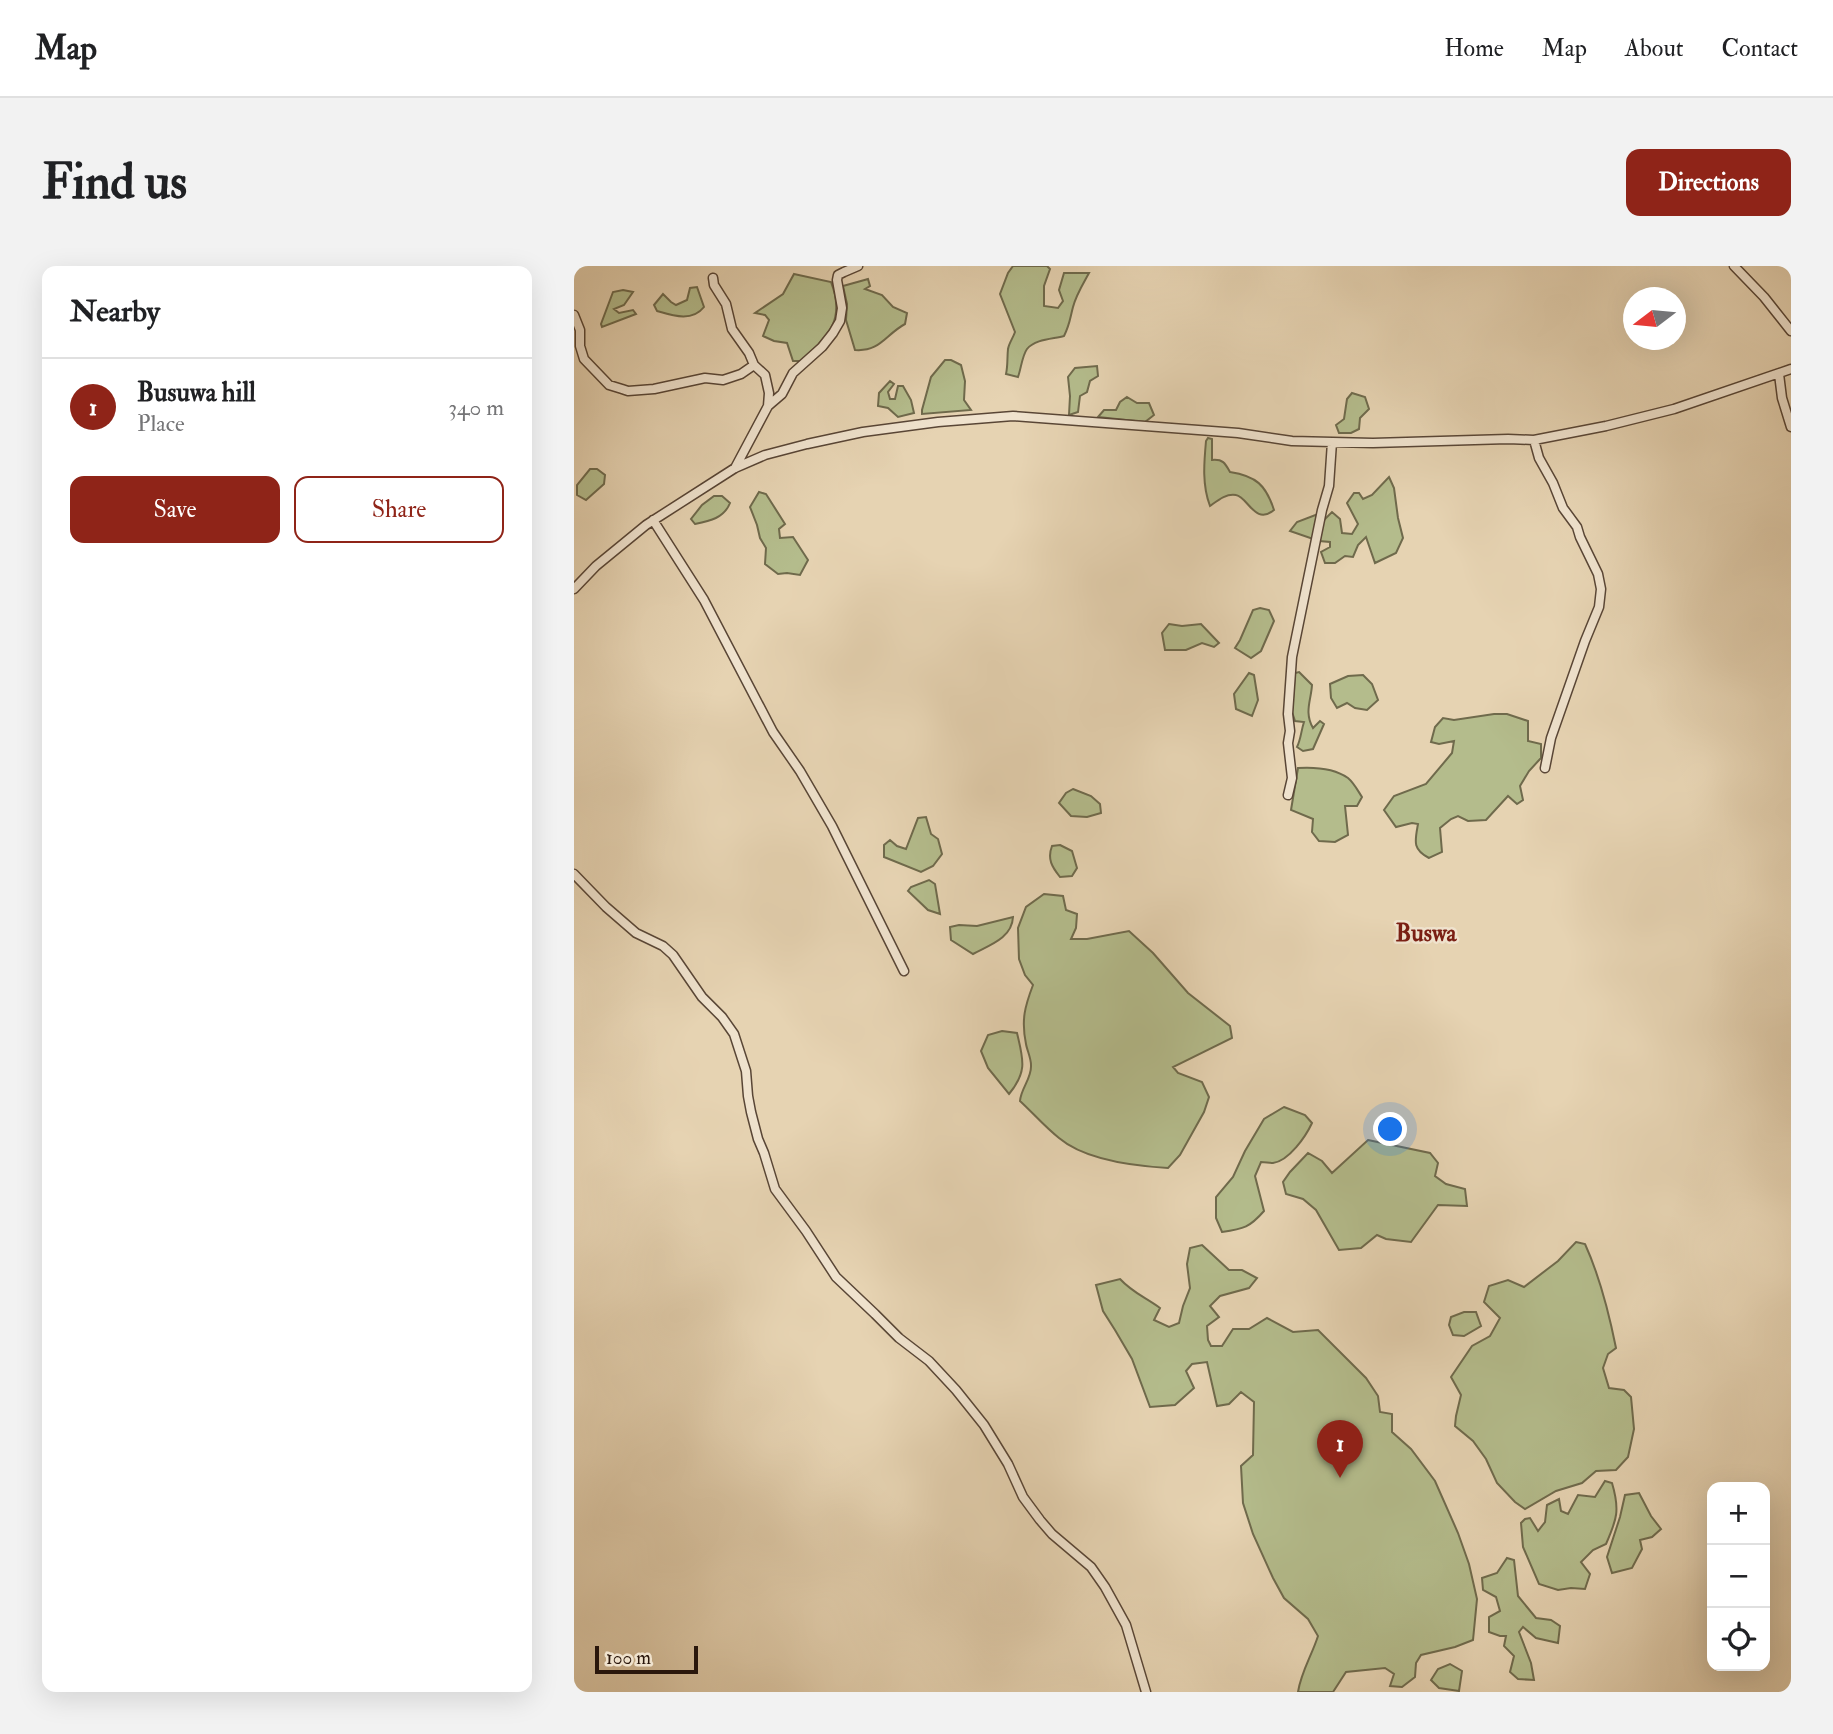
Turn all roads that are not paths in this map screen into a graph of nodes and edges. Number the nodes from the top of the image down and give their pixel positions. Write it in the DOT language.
graph roads {
  1 [pos="858,266"];
  2 [pos="1734,266"];
  3 [pos="713,278"];
  4 [pos="574,315"];
  5 [pos="1791,331"];
  6 [pos="754,365"];
  7 [pos="1791,369"];
  8 [pos="1779,373"];
  9 [pos="768,406"];
  10 [pos="1791,427"];
  11 [pos="1534,440"];
  12 [pos="1332,442"];
  13 [pos="735,468"];
  14 [pos="653,520"];
  15 [pos="574,589"];
  16 [pos="1545,768"];
  17 [pos="1288,795"];
  18 [pos="574,874"];
  19 [pos="904,971"];
  20 [pos="1146,1692"];
  1 -- 9 [label="street"];
  2 -- 5 [label="street"];
  3 -- 6 [label="street"];
  4 -- 6 [label="street"];
  6 -- 9 [label="street"];
  7 -- 8 [label="street"];
  8 -- 10 [label="street"];
  8 -- 11 [label="street"];
  9 -- 13 [label="street"];
  11 -- 12 [label="street"];
  11 -- 16 [label="street"];
  12 -- 13 [label="street"];
  12 -- 17 [label="street"];
  13 -- 14 [label="street"];
  14 -- 15 [label="street"];
  14 -- 19 [label="street"];
  18 -- 20 [label="street"];
}
